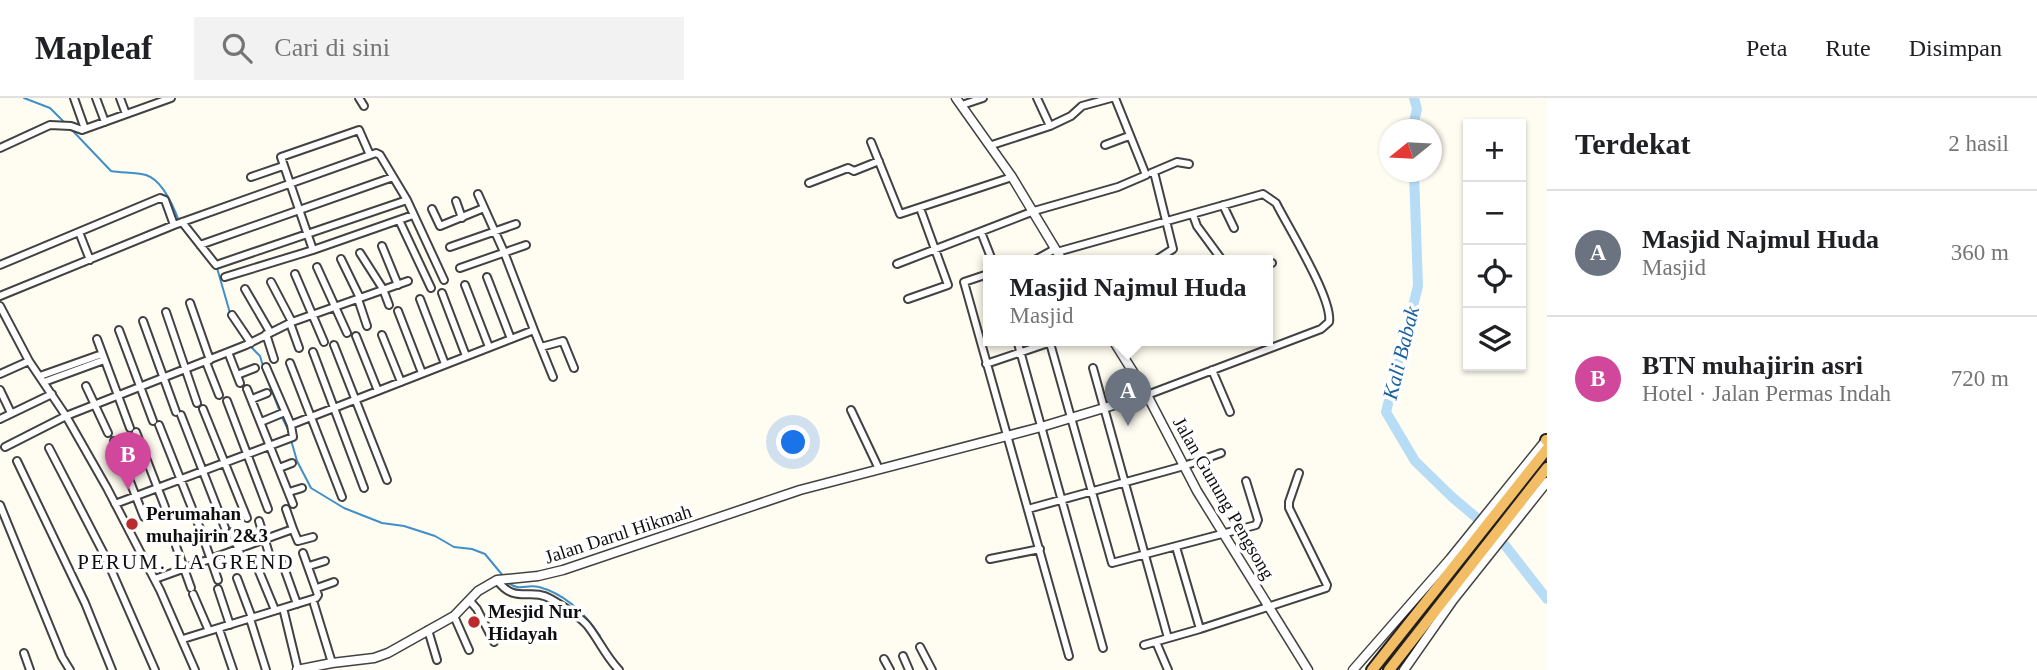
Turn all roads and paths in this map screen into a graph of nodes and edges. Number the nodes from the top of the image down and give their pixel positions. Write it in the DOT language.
graph roads {
  1 [pos="74,98"];
  2 [pos="96,98"];
  3 [pos="120,98"];
  4 [pos="171,98"];
  5 [pos="359,98"];
  6 [pos="983,98"];
  7 [pos="1037,98"];
  8 [pos="1113,98"];
  9 [pos="150,102"];
  10 [pos="959,102"];
  11 [pos="364,106"];
  12 [pos="126,114"];
  13 [pos="105,122"];
  14 [pos="1050,126"];
  15 [pos="85,129"];
  16 [pos="1129,136"];
  17 [pos="871,142"];
  18 [pos="992,145"];
  19 [pos="1105,145"];
  20 [pos="0,148"];
  21 [pos="370,155"];
  22 [pos="879,162"];
  23 [pos="1189,164"];
  24 [pos="283,166"];
  25 [pos="1154,172"];
  26 [pos="1146,175"];
  27 [pos="251,177"];
  28 [pos="393,177"];
  29 [pos="1012,177"];
  30 [pos="809,183"];
  31 [pos="290,184"];
  32 [pos="478,194"];
  33 [pos="407,200"];
  34 [pos="456,201"];
  35 [pos="1223,205"];
  36 [pos="484,208"];
  37 [pos="920,208"];
  38 [pos="299,209"];
  39 [pos="432,209"];
  40 [pos="1034,211"];
  41 [pos="413,215"];
  42 [pos="1193,215"];
  43 [pos="462,218"];
  44 [pos="399,220"];
  45 [pos="1166,222"];
  46 [pos="178,223"];
  47 [pos="516,224"];
  48 [pos="1234,228"];
  49 [pos="495,231"];
  50 [pos="79,232"];
  51 [pos="981,232"];
  52 [pos="308,235"];
  53 [pos="200,245"];
  54 [pos="526,245"];
  55 [pos="382,246"];
  56 [pos="450,247"];
  57 [pos="935,248"];
  58 [pos="313,250"];
  59 [pos="504,252"];
  60 [pos="360,253"];
  61 [pos="1058,254"];
  62 [pos="990,255"];
  63 [pos="1164,255"];
  64 [pos="1218,255"];
  65 [pos="341,259"];
  66 [pos="90,260"];
  67 [pos="897,264"];
  68 [pos="0,265"];
  69 [pos="317,267"];
  70 [pos="460,268"];
  71 [pos="295,274"];
  72 [pos="983,276"];
  73 [pos="225,277"];
  74 [pos="487,277"];
  75 [pos="444,280"];
  76 [pos="408,281"];
  77 [pos="271,282"];
  78 [pos="398,285"];
  79 [pos="466,285"];
  80 [pos="431,288"];
  81 [pos="245,289"];
  82 [pos="383,289"];
  83 [pos="442,293"];
  84 [pos="0,296"];
  85 [pos="359,298"];
  86 [pos="420,299"];
  87 [pos="908,299"];
  88 [pos="190,303"];
  89 [pos="389,305"];
  90 [pos="0,306"];
  91 [pos="336,306"];
  92 [pos="398,311"];
  93 [pos="166,312"];
  94 [pos="232,315"];
  95 [pos="314,315"];
  96 [pos="142,321"];
  97 [pos="291,323"];
  98 [pos="367,326"];
  99 [pos="119,330"];
  100 [pos="534,330"];
  101 [pos="268,333"];
  102 [pos="347,333"];
  103 [pos="382,335"];
  104 [pos="356,336"];
  105 [pos="97,339"];
  106 [pos="511,339"];
  107 [pos="324,342"];
  108 [pos="248,344"];
  109 [pos="334,345"];
  110 [pos="1018,346"];
  111 [pos="1040,346"];
  112 [pos="1055,346"];
  113 [pos="1117,346"];
  114 [pos="489,347"];
  115 [pos="541,347"];
  116 [pos="299,348"];
  117 [pos="1270,348"];
  118 [pos="228,352"];
  119 [pos="313,352"];
  120 [pos="1020,352"];
  121 [pos="466,356"];
  122 [pos="103,357"];
  123 [pos="274,359"];
  124 [pos="29,361"];
  125 [pos="208,361"];
  126 [pos="290,363"];
  127 [pos="986,364"];
  128 [pos="445,365"];
  129 [pos="266,367"];
  130 [pos="255,368"];
  131 [pos="574,368"];
  132 [pos="1093,368"];
  133 [pos="186,369"];
  134 [pos="1212,370"];
  135 [pos="422,373"];
  136 [pos="0,374"];
  137 [pos="237,374"];
  138 [pos="553,377"];
  139 [pos="42,379"];
  140 [pos="163,379"];
  141 [pos="401,382"];
  142 [pos="240,383"];
  143 [pos="86,386"];
  144 [pos="141,387"];
  145 [pos="247,389"];
  146 [pos="0,390"];
  147 [pos="378,391"];
  148 [pos="267,393"];
  149 [pos="52,394"];
  150 [pos="116,395"];
  151 [pos="1147,395"];
  152 [pos="219,396"];
  153 [pos="251,398"];
  154 [pos="357,400"];
  155 [pos="227,401"];
  156 [pos="95,404"];
  157 [pos="335,408"];
  158 [pos="1104,408"];
  159 [pos="851,410"];
  160 [pos="1230,412"];
  161 [pos="11,413"];
  162 [pos="282,414"];
  163 [pos="66,416"];
  164 [pos="311,416"];
  165 [pos="1072,418"];
  166 [pos="0,419"];
  167 [pos="261,422"];
  168 [pos="291,425"];
  169 [pos="1041,427"];
  170 [pos="107,433"];
  171 [pos="1006,436"];
  172 [pos="114,441"];
  173 [pos="1547,443"];
  174 [pos="271,446"];
  175 [pos="5,447"];
  176 [pos="49,448"];
  177 [pos="1221,453"];
  178 [pos="247,454"];
  179 [pos="17,460"];
  180 [pos="226,462"];
  181 [pos="292,463"];
  182 [pos="1184,466"];
  183 [pos="279,468"];
  184 [pos="1547,468"];
  185 [pos="879,469"];
  186 [pos="204,471"];
  187 [pos="1299,472"];
  188 [pos="1537,476"];
  189 [pos="181,479"];
  190 [pos="387,480"];
  191 [pos="1246,481"];
  192 [pos="1124,483"];
  193 [pos="158,487"];
  194 [pos="302,488"];
  195 [pos="364,488"];
  196 [pos="289,492"];
  197 [pos="1092,492"];
  198 [pos="136,496"];
  199 [pos="342,497"];
  200 [pos="1061,500"];
  201 [pos="115,504"];
  202 [pos="293,504"];
  203 [pos="0,505"];
  204 [pos="165,507"];
  205 [pos="268,509"];
  206 [pos="286,509"];
  207 [pos="1028,509"];
  208 [pos="144,517"];
  209 [pos="247,518"];
  210 [pos="258,521"];
  211 [pos="293,529"];
  212 [pos="201,531"];
  213 [pos="1223,535"];
  214 [pos="313,537"];
  215 [pos="265,539"];
  216 [pos="204,540"];
  217 [pos="176,546"];
  218 [pos="1177,547"];
  219 [pos="238,549"];
  220 [pos="1040,550"];
  221 [pos="303,553"];
  222 [pos="1144,556"];
  223 [pos="270,557"];
  224 [pos="210,559"];
  225 [pos="990,559"];
  226 [pos="325,561"];
  227 [pos="1454,561"];
  228 [pos="282,562"];
  229 [pos="309,566"];
  230 [pos="245,567"];
  231 [pos="184,569"];
  232 [pos="258,569"];
  233 [pos="1471,572"];
  234 [pos="237,578"];
  235 [pos="155,579"];
  236 [pos="502,579"];
  237 [pos="218,580"];
  238 [pos="334,582"];
  239 [pos="317,588"];
  240 [pos="218,589"];
  241 [pos="470,601"];
  242 [pos="297,604"];
  243 [pos="314,604"];
  244 [pos="1268,606"];
  245 [pos="275,611"];
  246 [pos="284,612"];
  247 [pos="454,616"];
  248 [pos="252,620"];
  249 [pos="230,625"];
  250 [pos="1200,629"];
  251 [pos="428,630"];
  252 [pos="209,631"];
  253 [pos="220,632"];
  254 [pos="1167,638"];
  255 [pos="183,639"];
  256 [pos="494,642"];
  257 [pos="1156,642"];
  258 [pos="1144,645"];
  259 [pos="920,647"];
  260 [pos="1103,648"];
  261 [pos="469,650"];
  262 [pos="24,653"];
  263 [pos="903,656"];
  264 [pos="1069,656"];
  265 [pos="884,659"];
  266 [pos="437,660"];
  267 [pos="332,663"];
  268 [pos="349,666"];
  269 [pos="30,670"];
  270 [pos="70,670"];
  271 [pos="112,670"];
  272 [pos="155,670"];
  273 [pos="195,670"];
  274 [pos="233,670"];
  275 [pos="266,670"];
  276 [pos="298,670"];
  277 [pos="620,670"];
  278 [pos="890,670"];
  279 [pos="909,670"];
  280 [pos="932,670"];
  281 [pos="1168,670"];
  282 [pos="1308,670"];
  283 [pos="1353,670"];
  284 [pos="1372,670"];
  285 [pos="1390,670"];
  286 [pos="1404,670"];
  1 -- 15 [label="street"];
  2 -- 13 [label="street"];
  3 -- 12 [label="street"];
  4 -- 9 [label="street"];
  5 -- 11 [label="street"];
  6 -- 10 [label="street"];
  7 -- 14 [label="street"];
  8 -- 14 [label="street"];
  8 -- 16 [label="street"];
  9 -- 12 [label="street"];
  10 -- 18 [label="street"];
  12 -- 13 [label="street"];
  13 -- 15 [label="street"];
  14 -- 18 [label="street"];
  15 -- 20 [label="street"];
  16 -- 19 [label="street"];
  16 -- 26 [label="street"];
  17 -- 22 [label="street"];
  18 -- 29 [label="street"];
  21 -- 24 [label="street"];
  21 -- 28 [label="street"];
  21 -- 31 [label="street"];
  22 -- 30 [label="street"];
  22 -- 37 [label="street"];
  23 -- 25 [label="street"];
  24 -- 27 [label="street"];
  24 -- 31 [label="street"];
  25 -- 26 [label="street"];
  25 -- 45 [label="street"];
  26 -- 40 [label="street"];
  28 -- 33 [label="street"];
  28 -- 38 [label="street"];
  29 -- 37 [label="street"];
  29 -- 40 [label="street"];
  31 -- 38 [label="street"];
  31 -- 46 [label="street"];
  32 -- 36 [label="street"];
  33 -- 41 [label="street"];
  33 -- 52 [label="street"];
  34 -- 43 [label="street"];
  35 -- 42 [label="street"];
  35 -- 48 [label="street"];
  35 -- 117 [label="street"];
  36 -- 43 [label="street"];
  36 -- 49 [label="street"];
  37 -- 57 [label="street"];
  38 -- 52 [label="street"];
  38 -- 53 [label="street"];
  39 -- 43 [label="street"];
  40 -- 51 [label="street"];
  40 -- 61 [label="street"];
  41 -- 44 [label="street"];
  41 -- 75 [label="street"];
  42 -- 45 [label="street"];
  42 -- 64 [label="street"];
  44 -- 58 [label="street"];
  44 -- 80 [label="street"];
  45 -- 61 [label="street"];
  45 -- 63 [label="street"];
  46 -- 50 [label="street"];
  46 -- 53 [label="street"];
  46 -- 66 [label="street"];
  47 -- 49 [label="street"];
  49 -- 56 [label="street"];
  49 -- 59 [label="street"];
  50 -- 66 [label="street"];
  50 -- 68 [label="street"];
  51 -- 57 [label="street"];
  51 -- 62 [label="street"];
  52 -- 53 [label="street"];
  52 -- 58 [label="street"];
  54 -- 59 [label="street"];
  55 -- 78 [label="street"];
  57 -- 67 [label="street"];
  57 -- 87 [label="street"];
  58 -- 73 [label="street"];
  59 -- 70 [label="street"];
  59 -- 100 [label="street"];
  60 -- 82 [label="street"];
  65 -- 85 [label="street"];
  66 -- 84 [label="street"];
  69 -- 91 [label="street"];
  71 -- 95 [label="street"];
  72 -- 127 [label="street"];
  74 -- 106 [label="street"];
  76 -- 78 [label="street"];
  77 -- 97 [label="street"];
  78 -- 82 [label="street"];
  79 -- 114 [label="street"];
  81 -- 101 [label="street"];
  82 -- 85 [label="street"];
  82 -- 89 [label="street"];
  83 -- 121 [label="street"];
  85 -- 91 [label="street"];
  85 -- 98 [label="street"];
  86 -- 128 [label="street"];
  88 -- 125 [label="street"];
  90 -- 124 [label="street"];
  91 -- 95 [label="street"];
  91 -- 102 [label="street"];
  92 -- 135 [label="street"];
  93 -- 133 [label="street"];
  94 -- 108 [label="street"];
  95 -- 97 [label="street"];
  95 -- 107 [label="street"];
  96 -- 140 [label="street"];
  97 -- 101 [label="street"];
  97 -- 116 [label="street"];
  99 -- 144 [label="street"];
  100 -- 106 [label="street"];
  100 -- 115 [label="street"];
  101 -- 108 [label="street"];
  101 -- 123 [label="street"];
  103 -- 141 [label="street"];
  104 -- 147 [label="street"];
  105 -- 122 [label="street"];
  106 -- 114 [label="street"];
  108 -- 118 [label="street"];
  109 -- 154 [label="street"];
  110 -- 120 [label="street"];
  111 -- 120 [label="street"];
  112 -- 165 [label="street"];
  113 -- 151 [label="street, Jalan Gunung Pengsong"];
  114 -- 121 [label="street"];
  115 -- 131 [label="street"];
  115 -- 138 [label="street"];
  117 -- 134 [label="street"];
  118 -- 125 [label="street"];
  118 -- 137 [label="street"];
  119 -- 157 [label="street"];
  120 -- 127 [label="street"];
  120 -- 169 [label="street"];
  121 -- 128 [label="street"];
  122 -- 139 [label="street"];
  122 -- 150 [label="street"];
  124 -- 136 [label="street"];
  124 -- 139 [label="street"];
  125 -- 133 [label="street"];
  125 -- 152 [label="street"];
  126 -- 164 [label="street"];
  127 -- 171 [label="street"];
  128 -- 135 [label="street"];
  129 -- 162 [label="street"];
  130 -- 137 [label="street"];
  132 -- 158 [label="street"];
  133 -- 140 [label="street"];
  133 -- 180 [label="street"];
  134 -- 151 [label="street"];
  134 -- 160 [label="street"];
  135 -- 141 [label="street"];
  137 -- 142 [label="street"];
  139 -- 149 [label="street"];
  140 -- 144 [label="street"];
  140 -- 186 [label="street"];
  141 -- 147 [label="street"];
  143 -- 156 [label="street"];
  144 -- 150 [label="street"];
  144 -- 189 [label="street"];
  145 -- 153 [label="street"];
  146 -- 161 [label="street"];
  147 -- 154 [label="street"];
  148 -- 153 [label="street"];
  149 -- 161 [label="street"];
  149 -- 163 [label="street"];
  150 -- 156 [label="street"];
  150 -- 193 [label="street"];
  151 -- 158 [label="street, Jalan Darul Hikmah"];
  151 -- 182 [label="street, Jalan Gunung Pengsong"];
  153 -- 167 [label="street"];
  154 -- 157 [label="street"];
  154 -- 190 [label="street"];
  155 -- 178 [label="street"];
  156 -- 163 [label="street"];
  156 -- 170 [label="street"];
  157 -- 164 [label="street"];
  157 -- 195 [label="street"];
  158 -- 165 [label="street, Jalan Darul Hikmah"];
  158 -- 192 [label="street"];
  159 -- 185 [label="street"];
  161 -- 166 [label="street"];
  162 -- 167 [label="street"];
  162 -- 168 [label="street"];
  163 -- 175 [label="street"];
  163 -- 201 [label="street"];
  164 -- 168 [label="street"];
  164 -- 199 [label="street"];
  165 -- 169 [label="street, Jalan Darul Hikmah"];
  165 -- 197 [label="street"];
  167 -- 174 [label="street"];
  168 -- 174 [label="street"];
  169 -- 171 [label="street, Jalan Darul Hikmah"];
  169 -- 200 [label="street"];
  171 -- 185 [label="street, Jalan Darul Hikmah"];
  171 -- 207 [label="street"];
  172 -- 198 [label="street"];
  173 -- 188 [label="highway"];
  174 -- 178 [label="street"];
  174 -- 183 [label="street"];
  176 -- 272 [label="street"];
  177 -- 182 [label="street"];
  178 -- 180 [label="street"];
  178 -- 205 [label="street"];
  179 -- 271 [label="street"];
  180 -- 186 [label="street"];
  180 -- 209 [label="street"];
  181 -- 183 [label="street"];
  182 -- 192 [label="street"];
  182 -- 213 [label="street, Jalan Gunung Pengsong"];
  183 -- 196 [label="street"];
  184 -- 188 [label="highway"];
  185 -- 236 [label="street, Jalan Darul Hikmah"];
  186 -- 189 [label="street"];
  186 -- 219 [label="street"];
  187 -- 244 [label="street"];
  188 -- 227 [label="highway"];
  188 -- 233 [label="highway"];
  189 -- 193 [label="street"];
  189 -- 212 [label="street"];
  191 -- 213 [label="street"];
  192 -- 197 [label="street"];
  192 -- 222 [label="street"];
  193 -- 198 [label="street"];
  193 -- 204 [label="street"];
  194 -- 196 [label="street"];
  196 -- 202 [label="street"];
  197 -- 200 [label="street"];
  197 -- 222 [label="street"];
  198 -- 201 [label="street"];
  198 -- 208 [label="street"];
  200 -- 207 [label="street"];
  200 -- 260 [label="street"];
  201 -- 235 [label="street"];
  203 -- 270 [label="street"];
  206 -- 211 [label="street"];
  207 -- 220 [label="street"];
  210 -- 215 [label="street"];
  211 -- 214 [label="street"];
  211 -- 215 [label="street"];
  213 -- 218 [label="street"];
  213 -- 244 [label="street, Jalan Gunung Pengsong"];
  215 -- 219 [label="street"];
  215 -- 223 [label="street"];
  216 -- 224 [label="street"];
  217 -- 231 [label="street"];
  218 -- 222 [label="street"];
  218 -- 250 [label="street"];
  219 -- 224 [label="street"];
  219 -- 230 [label="street"];
  220 -- 225 [label="street"];
  220 -- 264 [label="street"];
  221 -- 229 [label="street"];
  222 -- 254 [label="street"];
  224 -- 231 [label="street"];
  224 -- 237 [label="street"];
  226 -- 229 [label="street"];
  227 -- 283 [label="street"];
  227 -- 284 [label="highway"];
  228 -- 242 [label="street"];
  229 -- 239 [label="street"];
  231 -- 235 [label="street"];
  231 -- 252 [label="street"];
  232 -- 245 [label="street"];
  233 -- 285 [label="highway"];
  233 -- 286 [label="street"];
  234 -- 248 [label="street"];
  235 -- 255 [label="street"];
  236 -- 241 [label="street"];
  236 -- 277 [label="street"];
  238 -- 239 [label="street"];
  239 -- 242 [label="street"];
  240 -- 249 [label="street"];
  241 -- 247 [label="street"];
  241 -- 256 [label="street"];
  242 -- 245 [label="street"];
  243 -- 267 [label="street"];
  244 -- 250 [label="street"];
  244 -- 282 [label="street, Jalan Gunung Pengsong"];
  245 -- 248 [label="street"];
  246 -- 276 [label="street"];
  247 -- 251 [label="street"];
  247 -- 261 [label="street"];
  248 -- 249 [label="street"];
  248 -- 275 [label="street"];
  249 -- 252 [label="street"];
  250 -- 254 [label="street"];
  251 -- 266 [label="street"];
  251 -- 268 [label="street"];
  252 -- 255 [label="street"];
  253 -- 274 [label="street"];
  254 -- 257 [label="street"];
  255 -- 273 [label="street"];
  257 -- 258 [label="street"];
  257 -- 281 [label="street"];
  259 -- 280 [label="street"];
  262 -- 269 [label="street"];
  263 -- 279 [label="street"];
  265 -- 278 [label="street"];
  267 -- 268 [label="street"];
  267 -- 276 [label="street"];
}
